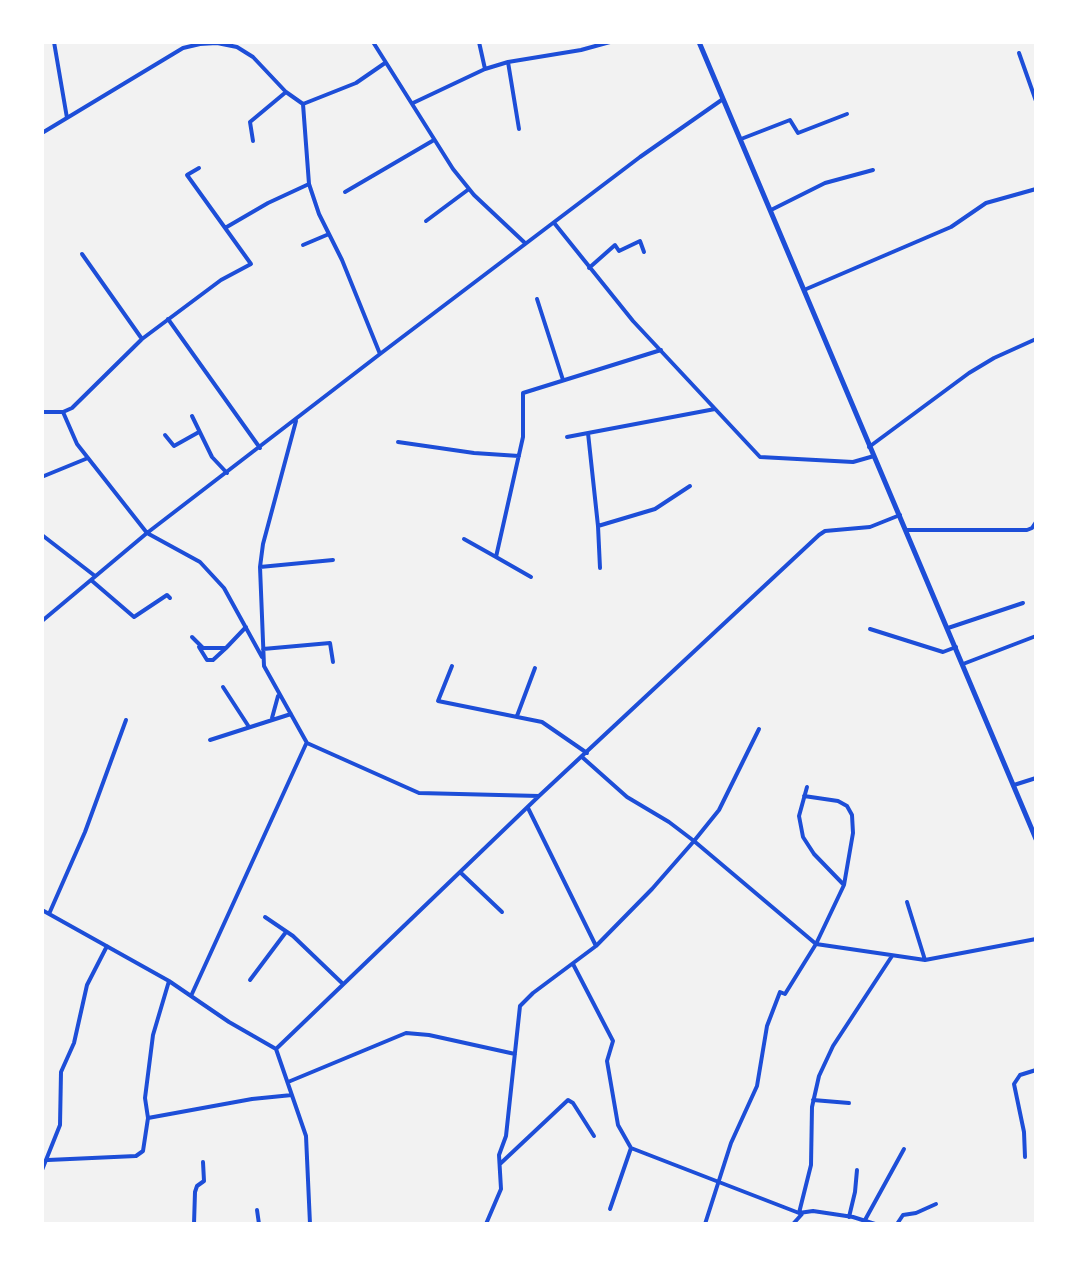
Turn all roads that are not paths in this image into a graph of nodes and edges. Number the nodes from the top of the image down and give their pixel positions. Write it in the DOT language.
graph roads {
  1 [pos="54,42"];
  2 [pos="180,42"];
  3 [pos="373,42"];
  4 [pos="479,42"];
  5 [pos="610,42"];
  6 [pos="699,42"];
  7 [pos="183,48"];
  8 [pos="1019,53"];
  9 [pos="508,62"];
  10 [pos="385,63"];
  11 [pos="485,69"];
  12 [pos="286,92"];
  13 [pos="723,99"];
  14 [pos="1036,101"];
  15 [pos="413,103"];
  16 [pos="303,104"];
  17 [pos="847,114"];
  18 [pos="67,118"];
  19 [pos="519,129"];
  20 [pos="42,133"];
  21 [pos="741,139"];
  22 [pos="434,140"];
  23 [pos="253,141"];
  24 [pos="199,168"];
  25 [pos="873,170"];
  26 [pos="309,184"];
  27 [pos="469,189"];
  28 [pos="1036,189"];
  29 [pos="345,192"];
  30 [pos="771,210"];
  31 [pos="426,221"];
  32 [pos="554,224"];
  33 [pos="225,228"];
  34 [pos="329,234"];
  35 [pos="525,243"];
  36 [pos="303,245"];
  37 [pos="644,252"];
  38 [pos="82,254"];
  39 [pos="589,268"];
  40 [pos="804,290"];
  41 [pos="537,299"];
  42 [pos="168,319"];
  43 [pos="142,339"];
  44 [pos="1036,339"];
  45 [pos="661,350"];
  46 [pos="380,354"];
  47 [pos="563,380"];
  48 [pos="716,409"];
  49 [pos="42,412"];
  50 [pos="63,412"];
  51 [pos="192,416"];
  52 [pos="297,419"];
  53 [pos="199,432"];
  54 [pos="588,433"];
  55 [pos="165,435"];
  56 [pos="567,437"];
  57 [pos="398,442"];
  58 [pos="869,447"];
  59 [pos="260,448"];
  60 [pos="519,456"];
  61 [pos="874,456"];
  62 [pos="88,458"];
  63 [pos="227,473"];
  64 [pos="44,476"];
  65 [pos="690,486"];
  66 [pos="900,515"];
  67 [pos="1036,522"];
  68 [pos="598,526"];
  69 [pos="906,530"];
  70 [pos="147,533"];
  71 [pos="42,535"];
  72 [pos="464,539"];
  73 [pos="496,557"];
  74 [pos="333,560"];
  75 [pos="260,567"];
  76 [pos="600,568"];
  77 [pos="531,577"];
  78 [pos="93,578"];
  79 [pos="170,598"];
  80 [pos="1023,603"];
  81 [pos="42,621"];
  82 [pos="246,627"];
  83 [pos="948,628"];
  84 [pos="870,629"];
  85 [pos="1036,636"];
  86 [pos="192,637"];
  87 [pos="198,645"];
  88 [pos="956,647"];
  89 [pos="226,648"];
  90 [pos="263,649"];
  91 [pos="263,659"];
  92 [pos="333,662"];
  93 [pos="963,664"];
  94 [pos="452,666"];
  95 [pos="535,668"];
  96 [pos="223,687"];
  97 [pos="278,694"];
  98 [pos="292,714"];
  99 [pos="517,716"];
  100 [pos="126,720"];
  101 [pos="272,720"];
  102 [pos="249,727"];
  103 [pos="759,729"];
  104 [pos="210,740"];
  105 [pos="307,743"];
  106 [pos="587,753"];
  107 [pos="582,757"];
  108 [pos="1036,778"];
  109 [pos="1014,785"];
  110 [pos="807,787"];
  111 [pos="539,796"];
  112 [pos="803,796"];
  113 [pos="528,807"];
  114 [pos="1036,839"];
  115 [pos="694,841"];
  116 [pos="461,873"];
  117 [pos="844,885"];
  118 [pos="907,902"];
  119 [pos="42,910"];
  120 [pos="502,912"];
  121 [pos="49,914"];
  122 [pos="265,917"];
  123 [pos="286,932"];
  124 [pos="1036,939"];
  125 [pos="816,944"];
  126 [pos="107,946"];
  127 [pos="596,946"];
  128 [pos="892,956"];
  129 [pos="925,960"];
  130 [pos="573,964"];
  131 [pos="250,980"];
  132 [pos="169,981"];
  133 [pos="343,984"];
  134 [pos="191,996"];
  135 [pos="276,1049"];
  136 [pos="515,1054"];
  137 [pos="1036,1070"];
  138 [pos="288,1082"];
  139 [pos="292,1095"];
  140 [pos="813,1100"];
  141 [pos="849,1103"];
  142 [pos="148,1118"];
  143 [pos="594,1136"];
  144 [pos="631,1148"];
  145 [pos="904,1149"];
  146 [pos="1025,1157"];
  147 [pos="48,1160"];
  148 [pos="203,1162"];
  149 [pos="501,1163"];
  150 [pos="42,1170"];
  151 [pos="857,1170"];
  152 [pos="718,1182"];
  153 [pos="936,1204"];
  154 [pos="610,1209"];
  155 [pos="257,1210"];
  156 [pos="801,1213"];
  157 [pos="849,1217"];
  158 [pos="865,1220"];
  159 [pos="194,1224"];
  160 [pos="259,1224"];
  161 [pos="310,1224"];
  162 [pos="486,1224"];
  163 [pos="705,1224"];
  164 [pos="793,1224"];
  165 [pos="875,1224"];
  166 [pos="897,1224"];
  1 -- 18 [label="street"];
  2 -- 7 [label="street"];
  3 -- 10 [label="street"];
  4 -- 11 [label="street"];
  5 -- 9 [label="street"];
  6 -- 13 [label="main road"];
  7 -- 12 [label="street"];
  7 -- 18 [label="street"];
  8 -- 14 [label="street"];
  9 -- 11 [label="street"];
  9 -- 19 [label="street"];
  10 -- 15 [label="street"];
  10 -- 16 [label="street"];
  11 -- 15 [label="street"];
  12 -- 16 [label="street"];
  12 -- 23 [label="street"];
  13 -- 21 [label="main road"];
  13 -- 32 [label="street"];
  15 -- 22 [label="street"];
  16 -- 26 [label="street"];
  17 -- 21 [label="street"];
  18 -- 20 [label="street"];
  21 -- 30 [label="main road"];
  22 -- 27 [label="street"];
  22 -- 29 [label="street"];
  24 -- 33 [label="street"];
  25 -- 30 [label="street"];
  26 -- 33 [label="street"];
  26 -- 34 [label="street"];
  27 -- 31 [label="street"];
  27 -- 35 [label="street"];
  28 -- 40 [label="street"];
  30 -- 40 [label="main road"];
  32 -- 35 [label="street"];
  32 -- 39 [label="street"];
  33 -- 42 [label="street"];
  34 -- 36 [label="street"];
  34 -- 46 [label="street"];
  35 -- 46 [label="street"];
  37 -- 39 [label="street"];
  38 -- 43 [label="street"];
  39 -- 45 [label="street"];
  40 -- 58 [label="main road"];
  41 -- 47 [label="street"];
  42 -- 43 [label="street"];
  42 -- 59 [label="street"];
  43 -- 50 [label="street"];
  44 -- 58 [label="street"];
  45 -- 47 [label="street"];
  45 -- 48 [label="street"];
  46 -- 52 [label="street"];
  47 -- 60 [label="street"];
  48 -- 54 [label="street"];
  48 -- 61 [label="street"];
  49 -- 50 [label="street"];
  50 -- 62 [label="street"];
  51 -- 53 [label="street"];
  52 -- 59 [label="street"];
  52 -- 75 [label="street"];
  53 -- 55 [label="street"];
  53 -- 63 [label="street"];
  54 -- 56 [label="street"];
  54 -- 68 [label="street"];
  57 -- 60 [label="street"];
  58 -- 61 [label="main road"];
  59 -- 63 [label="street"];
  60 -- 73 [label="street"];
  61 -- 66 [label="main road"];
  62 -- 64 [label="street"];
  62 -- 70 [label="street"];
  63 -- 70 [label="street"];
  65 -- 68 [label="street"];
  66 -- 69 [label="main road"];
  66 -- 106 [label="street"];
  67 -- 69 [label="street"];
  68 -- 76 [label="street"];
  69 -- 83 [label="main road"];
  70 -- 78 [label="street"];
  70 -- 82 [label="street"];
  71 -- 78 [label="street"];
  72 -- 73 [label="street"];
  73 -- 77 [label="street"];
  74 -- 75 [label="street"];
  75 -- 90 [label="street"];
  78 -- 79 [label="street"];
  78 -- 81 [label="street"];
  80 -- 83 [label="street"];
  82 -- 89 [label="street"];
  82 -- 91 [label="street"];
  83 -- 88 [label="main road"];
  84 -- 88 [label="street"];
  85 -- 93 [label="street"];
  86 -- 87 [label="street"];
  87 -- 89 [label="street"];
  87 -- 89 [label="street"];
  88 -- 93 [label="main road"];
  90 -- 91 [label="street"];
  90 -- 92 [label="street"];
  91 -- 97 [label="street"];
  93 -- 109 [label="main road"];
  94 -- 99 [label="street"];
  95 -- 99 [label="street"];
  96 -- 102 [label="street"];
  97 -- 98 [label="street"];
  97 -- 101 [label="street"];
  98 -- 101 [label="street"];
  98 -- 105 [label="street"];
  99 -- 106 [label="street"];
  100 -- 121 [label="street"];
  101 -- 102 [label="street"];
  102 -- 104 [label="street"];
  103 -- 115 [label="street"];
  105 -- 111 [label="street"];
  105 -- 134 [label="street"];
  106 -- 107 [label="street"];
  107 -- 111 [label="street"];
  107 -- 115 [label="street"];
  108 -- 109 [label="street"];
  109 -- 114 [label="main road"];
  110 -- 112 [label="street"];
  111 -- 113 [label="street"];
  112 -- 117 [label="street"];
  112 -- 117 [label="street"];
  113 -- 116 [label="street"];
  113 -- 127 [label="street"];
  115 -- 125 [label="street"];
  115 -- 127 [label="street"];
  116 -- 120 [label="street"];
  116 -- 133 [label="street"];
  117 -- 125 [label="street"];
  118 -- 129 [label="street"];
  119 -- 121 [label="street"];
  121 -- 126 [label="street"];
  122 -- 123 [label="street"];
  123 -- 131 [label="street"];
  123 -- 133 [label="street"];
  124 -- 129 [label="street"];
  125 -- 128 [label="street"];
  125 -- 152 [label="street"];
  126 -- 132 [label="street"];
  126 -- 147 [label="street"];
  127 -- 130 [label="street"];
  128 -- 129 [label="street"];
  128 -- 140 [label="street"];
  130 -- 136 [label="street"];
  130 -- 144 [label="street"];
  132 -- 134 [label="street"];
  132 -- 142 [label="street"];
  133 -- 135 [label="street"];
  134 -- 135 [label="street"];
  135 -- 138 [label="street"];
  136 -- 138 [label="street"];
  136 -- 149 [label="street"];
  137 -- 146 [label="street"];
  138 -- 139 [label="street"];
  139 -- 142 [label="street"];
  139 -- 161 [label="street"];
  140 -- 141 [label="street"];
  140 -- 156 [label="street"];
  142 -- 147 [label="street"];
  143 -- 149 [label="street"];
  144 -- 152 [label="street"];
  144 -- 154 [label="street"];
  145 -- 158 [label="street"];
  147 -- 150 [label="street"];
  148 -- 159 [label="street"];
  149 -- 162 [label="street"];
  151 -- 157 [label="street"];
  152 -- 156 [label="street"];
  152 -- 163 [label="street"];
  153 -- 166 [label="street"];
  155 -- 160 [label="street"];
  156 -- 157 [label="street"];
  156 -- 164 [label="street"];
  157 -- 158 [label="street"];
  158 -- 165 [label="street"];
}
